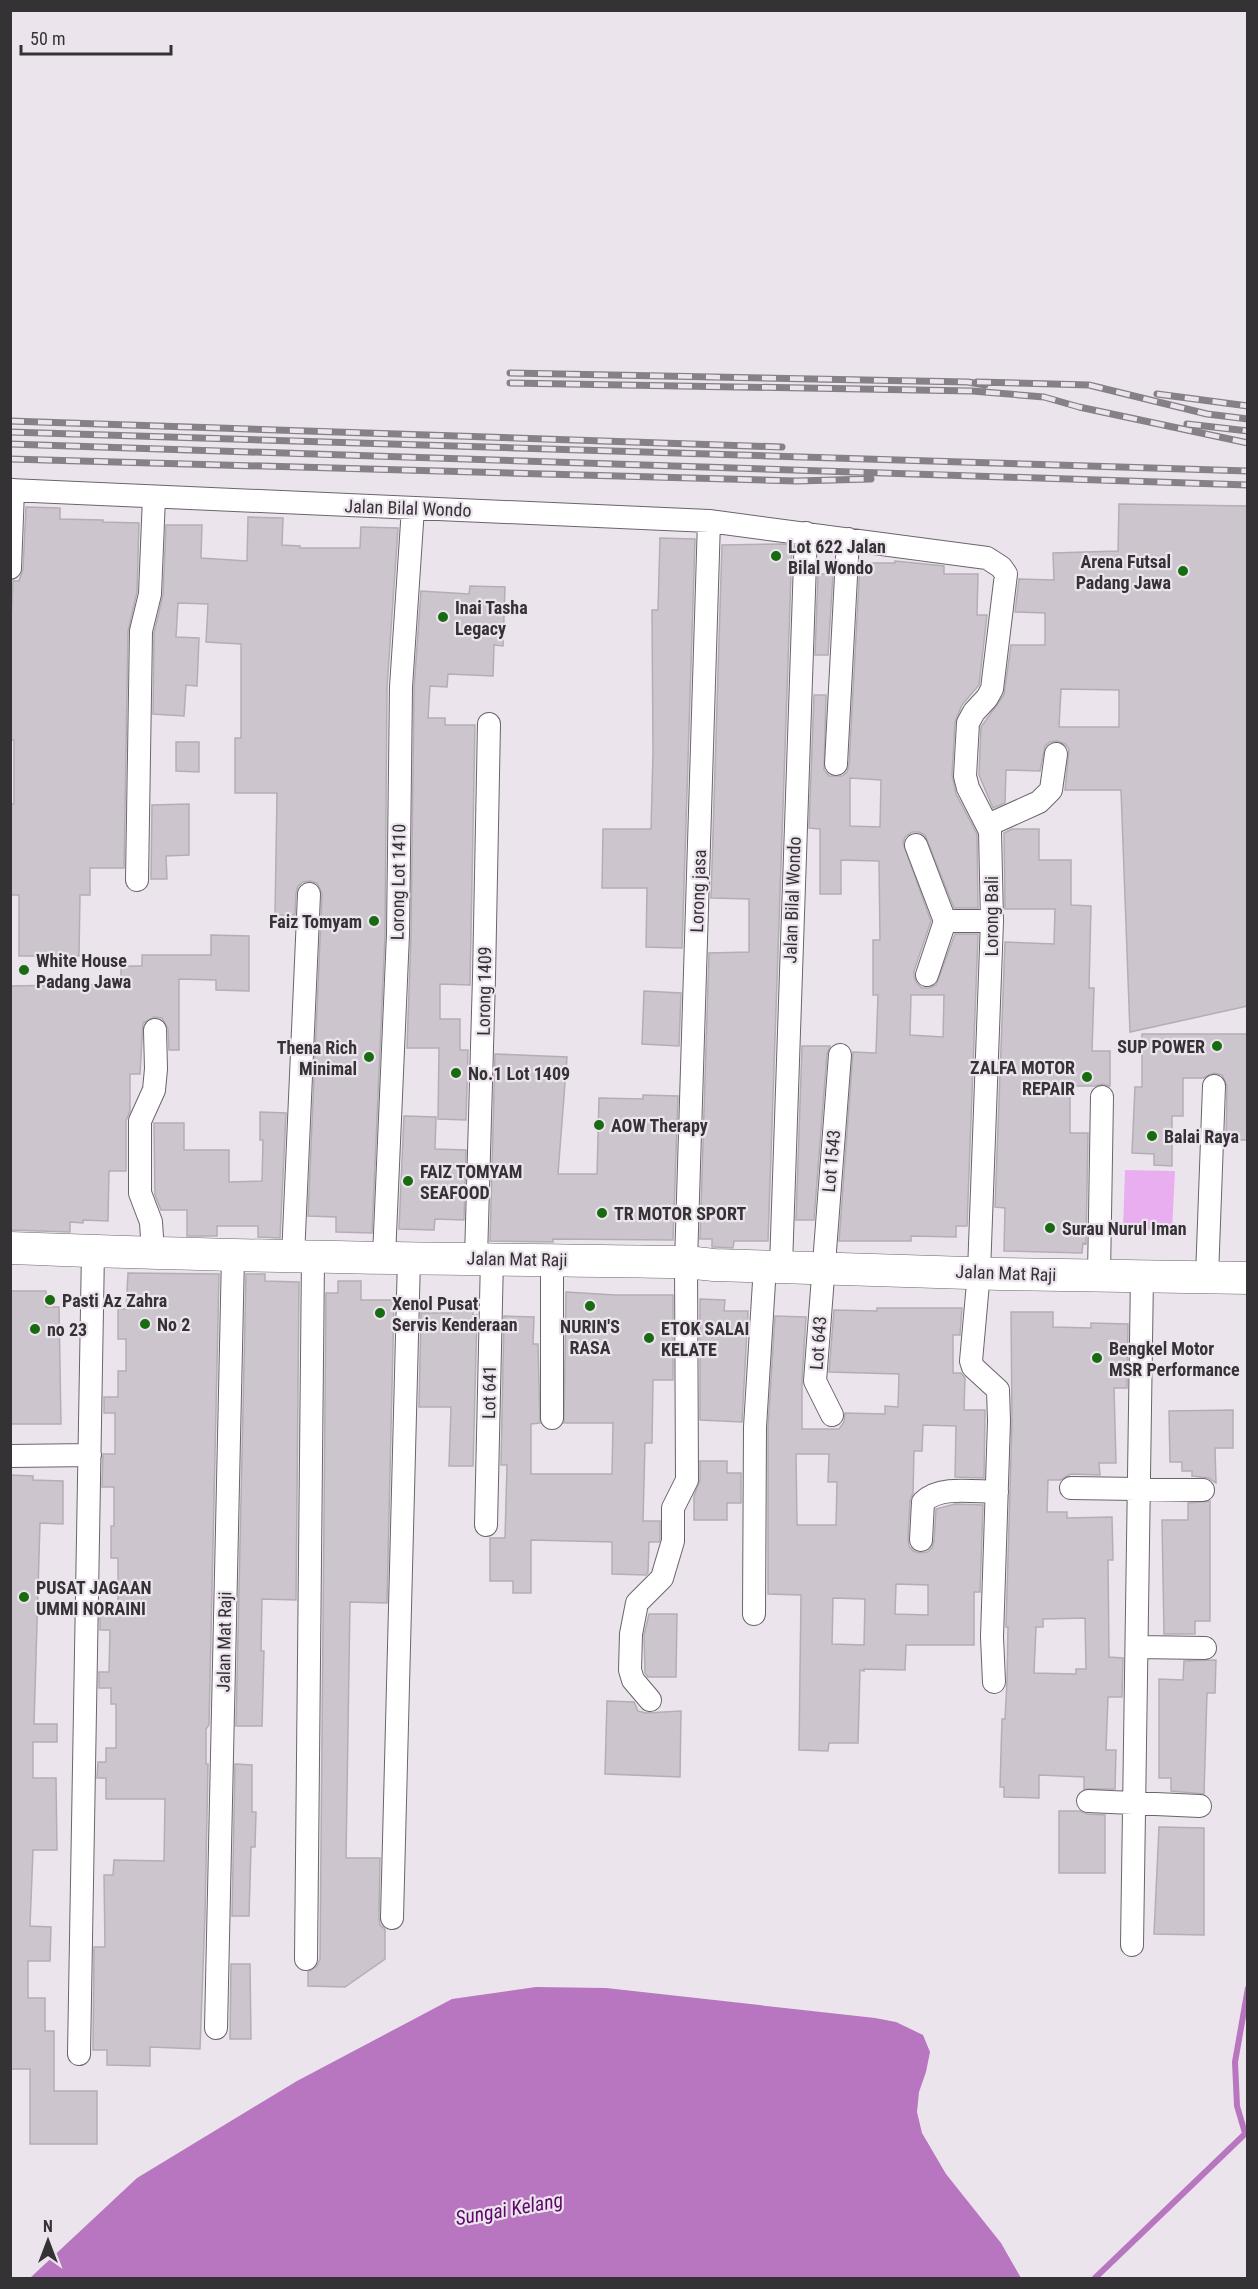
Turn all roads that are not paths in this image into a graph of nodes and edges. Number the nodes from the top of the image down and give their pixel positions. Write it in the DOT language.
graph roads {
  1 [pos="12,490"];
  2 [pos="154,497"];
  3 [pos="413,508"];
  4 [pos="709,521"];
  5 [pos="806,533"];
  6 [pos="848,539"];
  7 [pos="10,568"];
  8 [pos="1005,574"];
  9 [pos="489,724"];
  10 [pos="1056,754"];
  11 [pos="836,764"];
  12 [pos="988,825"];
  13 [pos="916,844"];
  14 [pos="137,880"];
  15 [pos="309,894"];
  16 [pos="945,921"];
  17 [pos="992,921"];
  18 [pos="927,975"];
  19 [pos="155,1030"];
  20 [pos="840,1055"];
  21 [pos="1214,1086"];
  22 [pos="1102,1097"];
  23 [pos="10,1248"];
  24 [pos="93,1251"];
  25 [pos="153,1253"];
  26 [pos="232,1256"];
  27 [pos="303,1257"];
  28 [pos="397,1258"];
  29 [pos="484,1258"];
  30 [pos="552,1260"];
  31 [pos="686,1262"];
  32 [pos="773,1266"];
  33 [pos="823,1267"];
  34 [pos="979,1272"];
  35 [pos="1099,1275"];
  36 [pos="1142,1275"];
  37 [pos="1207,1277"];
  38 [pos="1248,1278"];
  39 [pos="832,1415"];
  40 [pos="552,1418"];
  41 [pos="90,1455"];
  42 [pos="10,1456"];
  43 [pos="1071,1488"];
  44 [pos="1140,1488"];
  45 [pos="1203,1490"];
  46 [pos="997,1492"];
  47 [pos="486,1525"];
  48 [pos="921,1540"];
  49 [pos="753,1614"];
  50 [pos="1138,1647"];
  51 [pos="1205,1648"];
  52 [pos="994,1682"];
  53 [pos="650,1700"];
  54 [pos="1088,1801"];
  55 [pos="1135,1803"];
  56 [pos="1200,1806"];
  57 [pos="392,1918"];
  58 [pos="1131,1946"];
  59 [pos="306,1959"];
  60 [pos="216,2028"];
  61 [pos="79,2054"];
  1 -- 2 [label="street, Jalan Bilal Wondo"];
  1 -- 7 [label="street"];
  2 -- 3 [label="street, Jalan Bilal Wondo"];
  2 -- 14 [label="street"];
  3 -- 4 [label="street, Jalan Bilal Wondo"];
  3 -- 28 [label="street, Lorong Lot 1410"];
  4 -- 5 [label="street, Jalan Bilal Wondo"];
  4 -- 31 [label="street, Lorong jasa"];
  5 -- 6 [label="street, Jalan Bilal Wondo"];
  5 -- 32 [label="street, Jalan Bilal Wondo"];
  6 -- 8 [label="street, Jalan Bilal Wondo"];
  6 -- 11 [label="street"];
  8 -- 12 [label="street, Lorong Bali"];
  9 -- 29 [label="street, Lorong 1409"];
  10 -- 12 [label="street"];
  12 -- 17 [label="street, Lorong Bali"];
  13 -- 16 [label="street"];
  15 -- 27 [label="street"];
  16 -- 17 [label="street"];
  16 -- 18 [label="street"];
  17 -- 34 [label="street, Lorong Bali"];
  19 -- 25 [label="street"];
  20 -- 33 [label="street, Lot 1543"];
  21 -- 37 [label="street"];
  22 -- 35 [label="street"];
  23 -- 24 [label="street, Jalan Mat Raji"];
  24 -- 25 [label="street, Jalan Mat Raji"];
  24 -- 41 [label="street"];
  25 -- 26 [label="street, Jalan Mat Raji"];
  26 -- 27 [label="street, Jalan Mat Raji"];
  26 -- 60 [label="street, Jalan Mat Raji"];
  27 -- 28 [label="street, Jalan Mat Raji"];
  27 -- 59 [label="street"];
  28 -- 29 [label="street, Jalan Mat Raji"];
  28 -- 57 [label="street, Lorong Lot 1410"];
  29 -- 30 [label="street, Jalan Mat Raji"];
  29 -- 47 [label="street, Lot 641"];
  30 -- 31 [label="street, Jalan Mat Raji"];
  30 -- 40 [label="street"];
  31 -- 32 [label="street, Jalan Mat Raji"];
  31 -- 53 [label="street, Lorong jasa"];
  32 -- 33 [label="street, Jalan Mat Raji"];
  32 -- 49 [label="street"];
  33 -- 34 [label="street, Jalan Mat Raji"];
  33 -- 39 [label="street, Lot 643"];
  34 -- 35 [label="street, Jalan Mat Raji"];
  34 -- 46 [label="street, Lorong Bali"];
  35 -- 36 [label="street, Jalan Mat Raji"];
  36 -- 37 [label="street, Jalan Mat Raji"];
  36 -- 44 [label="street"];
  37 -- 38 [label="street, Jalan Mat Raji"];
  41 -- 42 [label="street"];
  41 -- 61 [label="street"];
  43 -- 44 [label="street"];
  44 -- 45 [label="street"];
  44 -- 50 [label="street"];
  46 -- 48 [label="street"];
  46 -- 52 [label="street, Lorong Bali"];
  50 -- 51 [label="street"];
  50 -- 55 [label="street"];
  54 -- 55 [label="street"];
  55 -- 56 [label="street"];
  55 -- 58 [label="street"];
}
